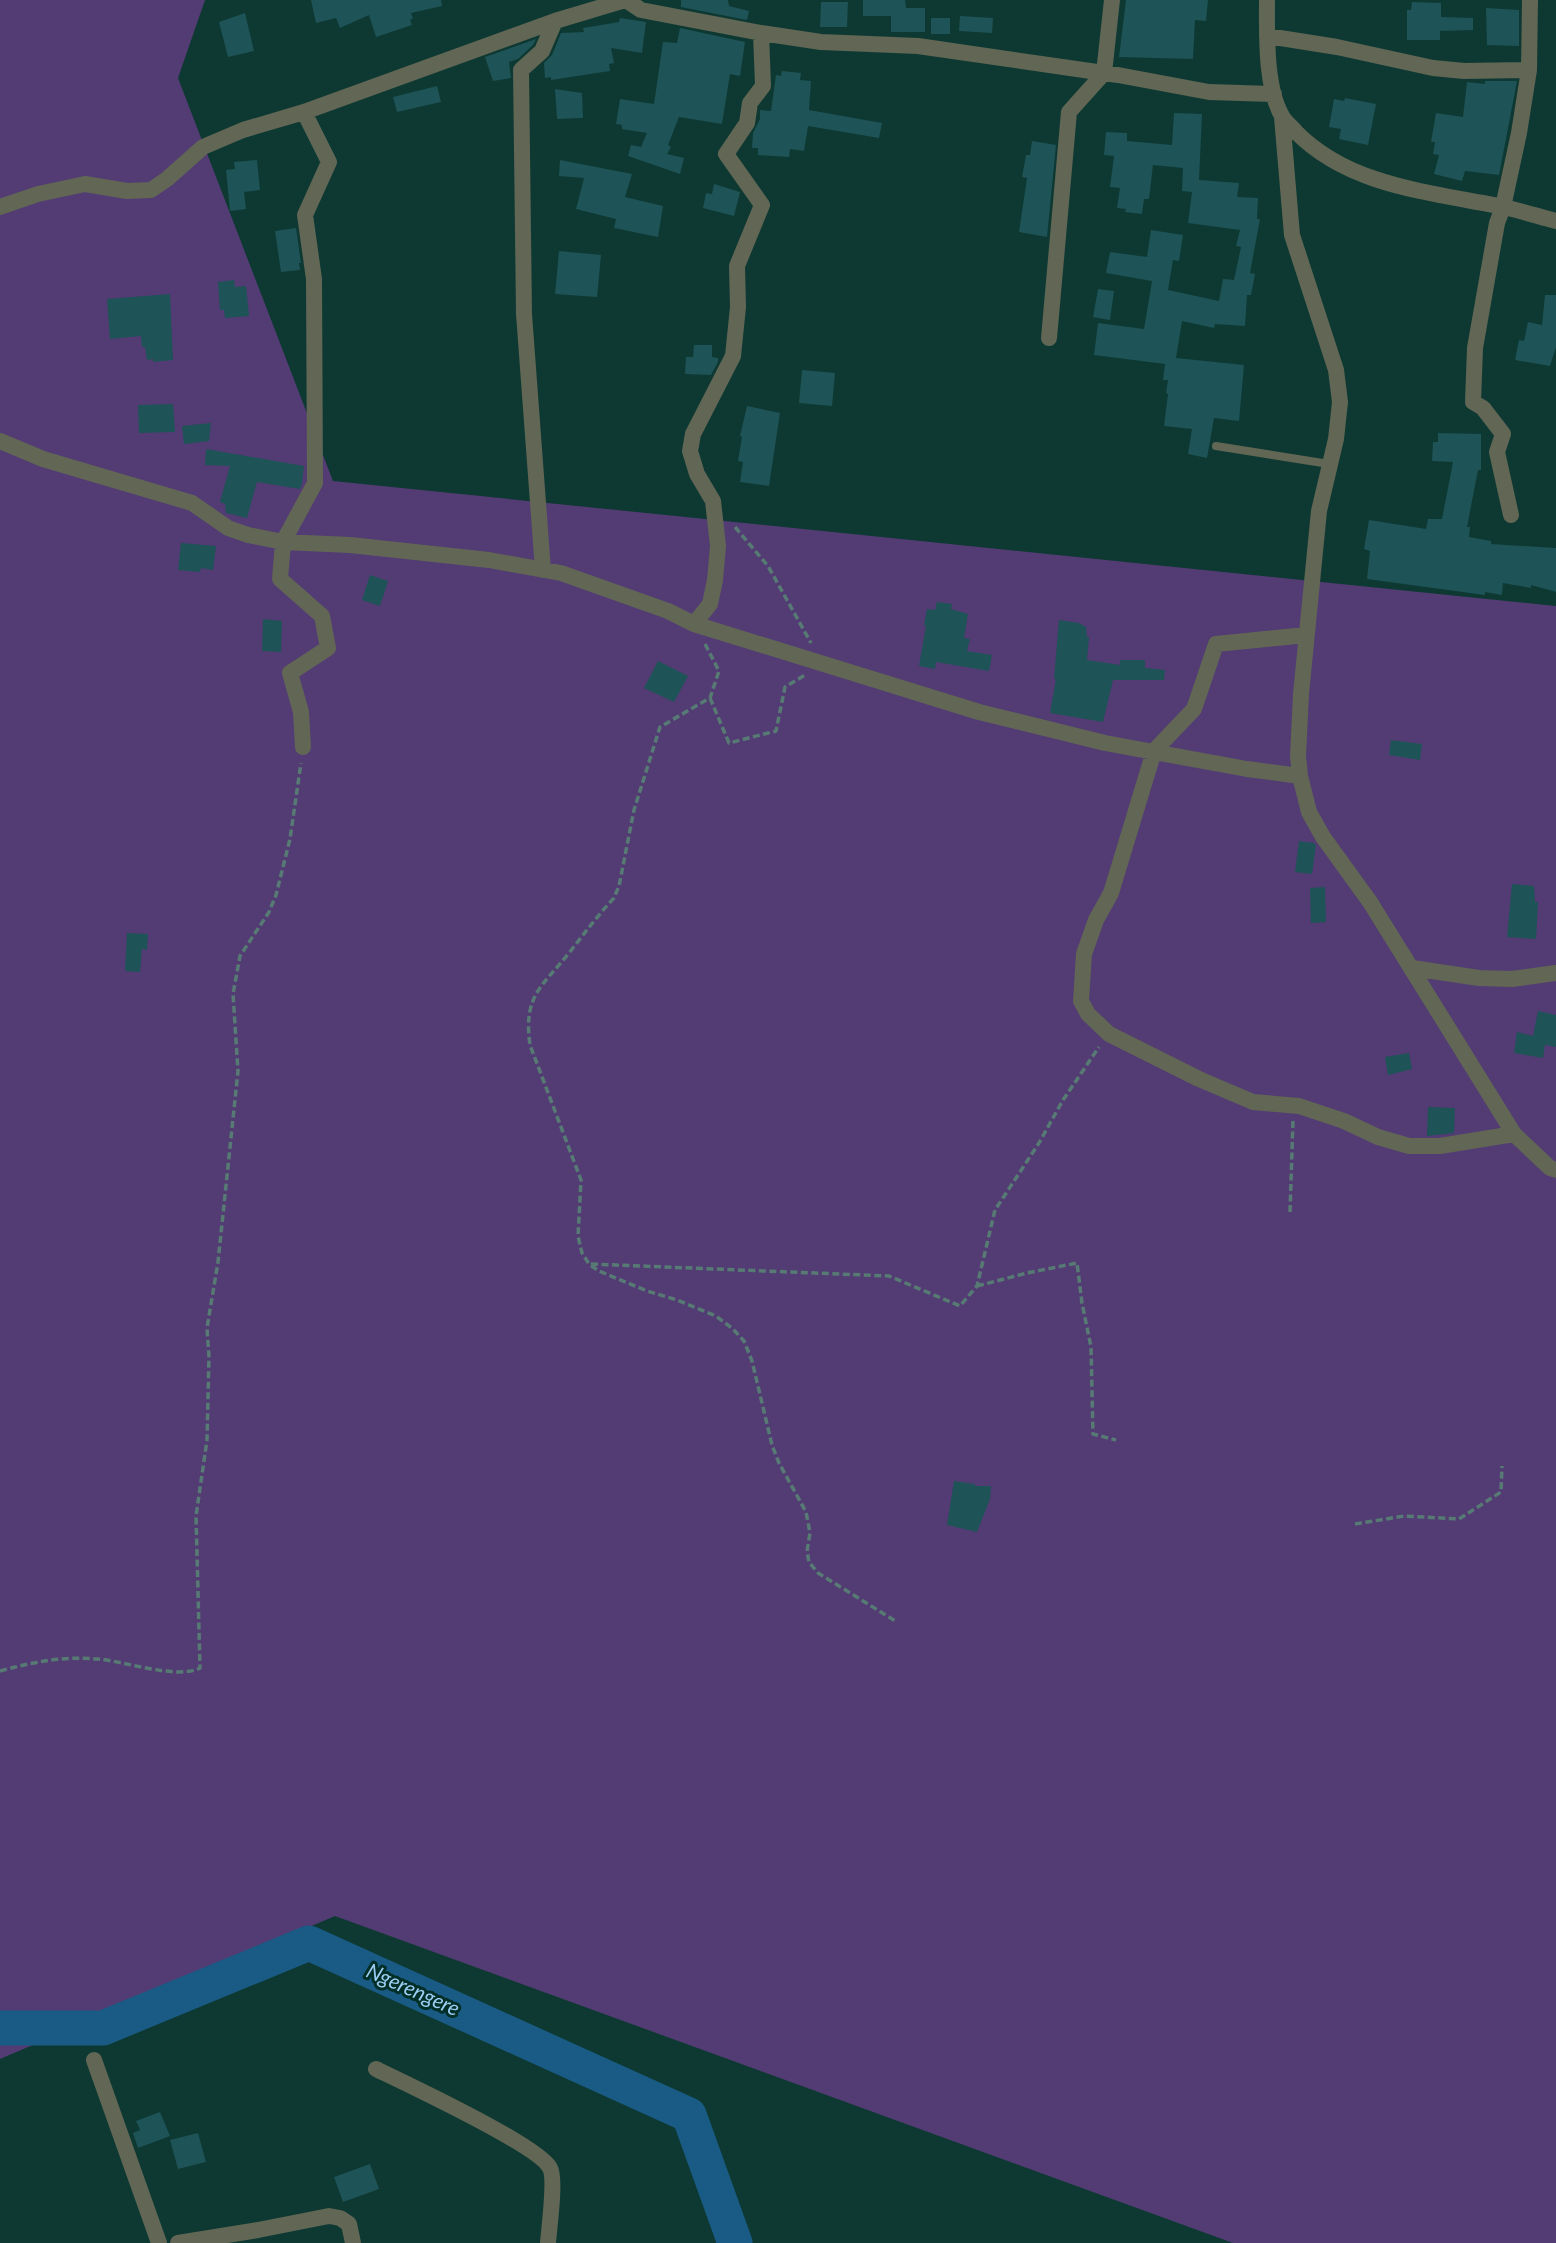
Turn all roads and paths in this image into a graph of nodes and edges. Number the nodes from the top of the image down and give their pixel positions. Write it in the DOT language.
graph roads {
  1 [pos="625,0"];
  2 [pos="1112,0"];
  3 [pos="1267,0"];
  4 [pos="1530,0"];
  5 [pos="555,21"];
  6 [pos="761,33"];
  7 [pos="1267,36"];
  8 [pos="1529,70"];
  9 [pos="1104,73"];
  10 [pos="1274,94"];
  11 [pos="303,112"];
  12 [pos="1282,117"];
  13 [pos="0,207"];
  14 [pos="1503,207"];
  15 [pos="1556,221"];
  16 [pos="1049,338"];
  17 [pos="0,441"];
  18 [pos="1216,446"];
  19 [pos="1329,464"];
  20 [pos="1511,514"];
  21 [pos="283,542"];
  22 [pos="543,570"];
  23 [pos="694,624"];
  24 [pos="1306,635"];
  25 [pos="303,747"];
  26 [pos="1154,751"];
  27 [pos="1300,776"];
  28 [pos="1412,968"];
  29 [pos="1556,973"];
  30 [pos="1109,1034"];
  31 [pos="1299,1106"];
  32 [pos="1514,1134"];
  33 [pos="1556,1170"];
  34 [pos="1290,1212"];
  35 [pos="589,1264"];
  36 [pos="977,1286"];
  37 [pos="1116,1440"];
  38 [pos="1502,1466"];
  39 [pos="1355,1524"];
  40 [pos="897,1622"];
  41 [pos="0,1671"];
  42 [pos="94,2060"];
  43 [pos="376,2069"];
  44 [pos="159,2243"];
  45 [pos="178,2243"];
  46 [pos="353,2243"];
  47 [pos="548,2243"];
  1 -- 5 [label="street"];
  1 -- 6 [label="street"];
  2 -- 9 [label="street"];
  3 -- 7 [label="street"];
  4 -- 8 [label="street"];
  5 -- 11 [label="street"];
  5 -- 22 [label="street"];
  6 -- 9 [label="street"];
  6 -- 23 [label="street"];
  7 -- 8 [label="street"];
  7 -- 10 [label="street"];
  8 -- 14 [label="street"];
  9 -- 10 [label="street"];
  9 -- 16 [label="street"];
  10 -- 12 [label="street"];
  11 -- 13 [label="street"];
  11 -- 21 [label="street"];
  12 -- 14 [label="street"];
  12 -- 19 [label="street"];
  14 -- 15 [label="street"];
  14 -- 20 [label="street"];
  17 -- 21 [label="street"];
  18 -- 19 [label="lane"];
  19 -- 24 [label="street"];
  21 -- 22 [label="street"];
  21 -- 25 [label="street"];
  22 -- 23 [label="street"];
  23 -- 26 [label="street"];
  23 -- 35 [label="path"];
  24 -- 26 [label="street"];
  24 -- 27 [label="street"];
  25 -- 41 [label="path"];
  26 -- 27 [label="street"];
  26 -- 30 [label="street"];
  27 -- 28 [label="street"];
  28 -- 29 [label="street"];
  28 -- 32 [label="street"];
  30 -- 31 [label="street"];
  30 -- 36 [label="path"];
  31 -- 32 [label="street"];
  31 -- 34 [label="path"];
  32 -- 33 [label="street"];
  35 -- 36 [label="path"];
  35 -- 40 [label="path"];
  36 -- 37 [label="path"];
  38 -- 39 [label="path"];
  42 -- 44 [label="street"];
  43 -- 47 [label="street"];
  45 -- 46 [label="street"];
}
